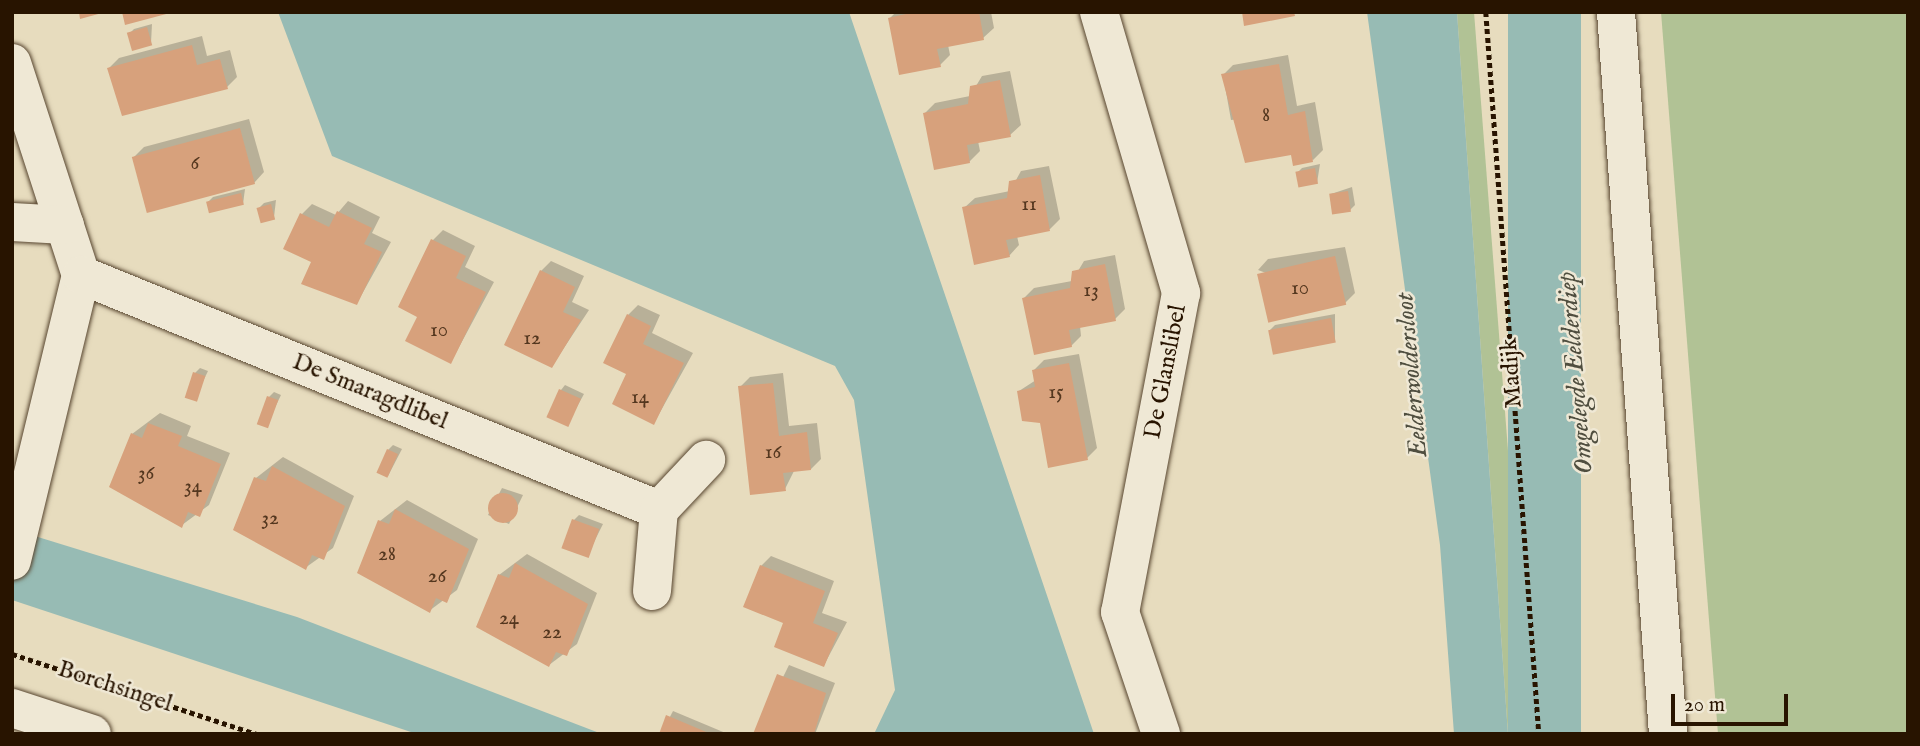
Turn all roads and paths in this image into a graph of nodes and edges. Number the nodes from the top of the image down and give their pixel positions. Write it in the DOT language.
graph roads {
  1 [pos="1099,12"];
  2 [pos="1486,12"];
  3 [pos="1616,12"];
  4 [pos="12,63"];
  5 [pos="12,222"];
  6 [pos="65,225"];
  7 [pos="81,275"];
  8 [pos="706,460"];
  9 [pos="659,510"];
  10 [pos="16,545"];
  11 [pos="652,591"];
  12 [pos="12,654"];
  13 [pos="12,708"];
  14 [pos="92,734"];
  15 [pos="257,734"];
  16 [pos="1161,734"];
  17 [pos="1539,734"];
  18 [pos="1668,734"];
  1 -- 16 [label="street, De Glanslibel"];
  2 -- 17 [label="path, Madijk"];
  3 -- 18 [label="street"];
  4 -- 6 [label="street"];
  5 -- 6 [label="street"];
  6 -- 7 [label="street"];
  7 -- 9 [label="street, De Smaragdlibel"];
  7 -- 10 [label="street"];
  8 -- 9 [label="street"];
  9 -- 11 [label="street"];
  12 -- 15 [label="path, Borchsingel"];
  13 -- 14 [label="street"];
}
